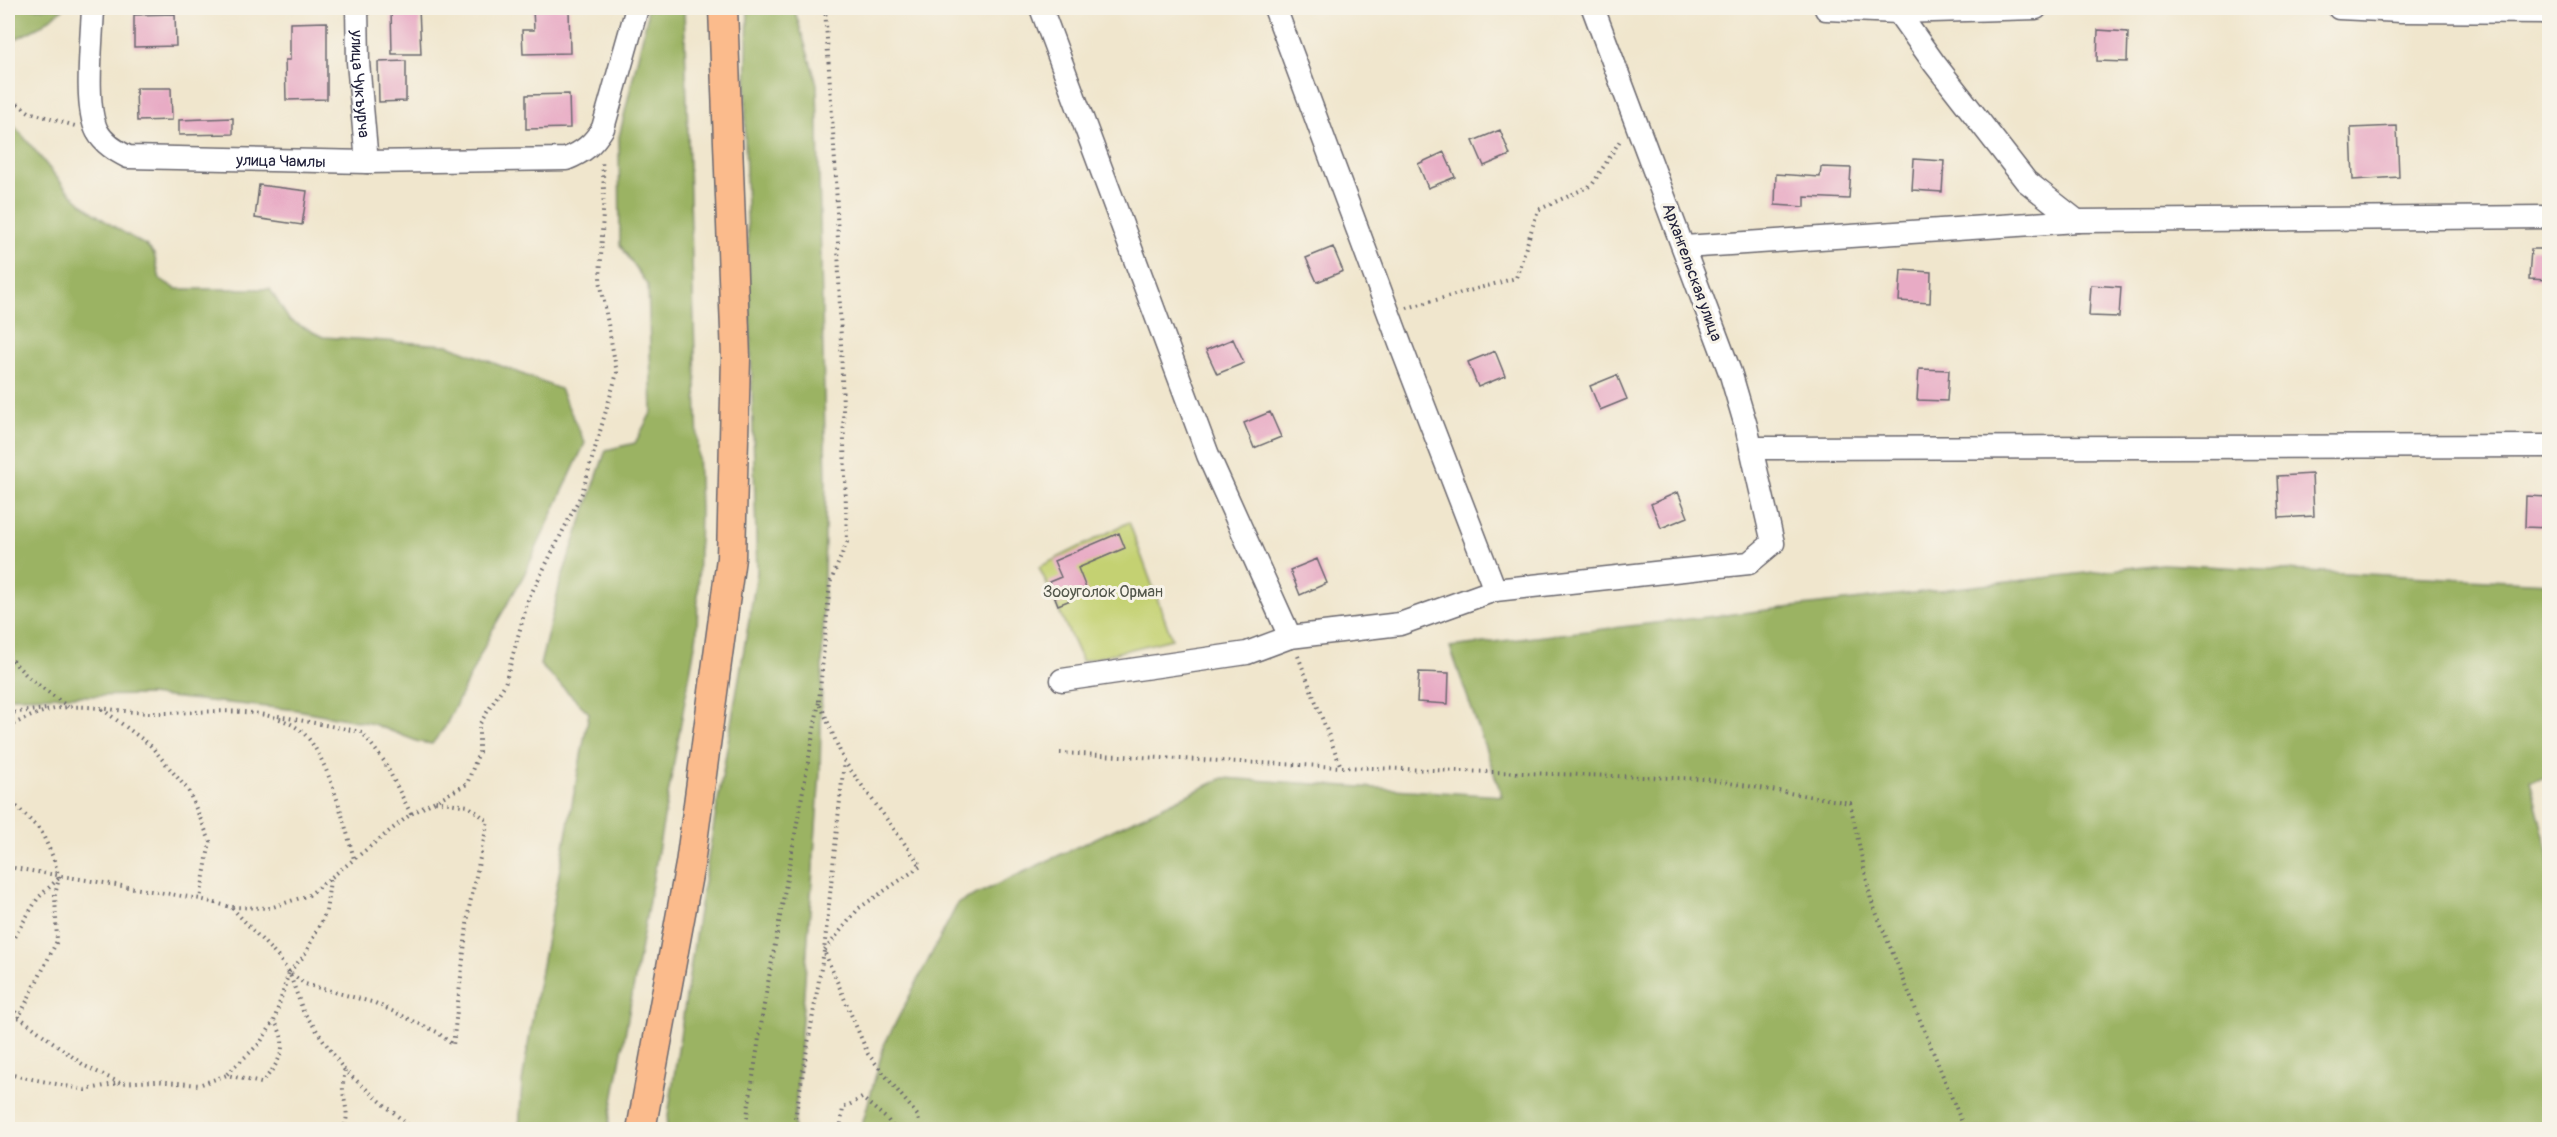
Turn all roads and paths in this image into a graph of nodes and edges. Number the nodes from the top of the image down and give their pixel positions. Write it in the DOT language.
graph roads {
  1 [pos="93,8"];
  2 [pos="357,8"];
  3 [pos="638,8"];
  4 [pos="723,8"];
  5 [pos="825,8"];
  6 [pos="1041,8"];
  7 [pos="1275,8"];
  8 [pos="1593,8"];
  9 [pos="2036,8"];
  10 [pos="2339,8"];
  11 [pos="1826,9"];
  12 [pos="1897,10"];
  13 [pos="2550,12"];
  14 [pos="8,97"];
  15 [pos="1635,118"];
  16 [pos="98,134"];
  17 [pos="595,142"];
  18 [pos="367,162"];
  19 [pos="2550,217"];
  20 [pos="2077,222"];
  21 [pos="1684,247"];
  22 [pos="1389,313"];
  23 [pos="2550,446"];
  24 [pos="1751,448"];
  25 [pos="1495,590"];
  26 [pos="1290,637"];
  27 [pos="8,656"];
  28 [pos="1062,680"];
  29 [pos="819,701"];
  30 [pos="68,707"];
  31 [pos="102,709"];
  32 [pos="8,713"];
  33 [pos="274,716"];
  34 [pos="8,727"];
  35 [pos="1060,753"];
  36 [pos="844,761"];
  37 [pos="1341,767"];
  38 [pos="8,798"];
  39 [pos="435,801"];
  40 [pos="411,814"];
  41 [pos="354,859"];
  42 [pos="8,867"];
  43 [pos="59,878"];
  44 [pos="330,880"];
  45 [pos="200,899"];
  46 [pos="231,907"];
  47 [pos="8,946"];
  48 [pos="825,951"];
  49 [pos="289,972"];
  50 [pos="8,1002"];
  51 [pos="19,1017"];
  52 [pos="274,1021"];
  53 [pos="8,1022"];
  54 [pos="345,1071"];
  55 [pos="8,1074"];
  56 [pos="226,1075"];
  57 [pos="120,1083"];
  58 [pos="345,1125"];
  59 [pos="341,1130"];
  60 [pos="351,1130"];
  61 [pos="414,1130"];
  62 [pos="641,1130"];
  63 [pos="744,1130"];
  64 [pos="793,1130"];
  65 [pos="840,1130"];
  66 [pos="895,1130"];
  67 [pos="920,1130"];
  68 [pos="1965,1130"];
  1 -- 16 [label="street"];
  2 -- 18 [label="street, улица Чукъурча"];
  3 -- 17 [label="street"];
  4 -- 62 [label="main road"];
  5 -- 29 [label="path"];
  6 -- 26 [label="street"];
  7 -- 22 [label="street"];
  8 -- 15 [label="street, Архангельская улица"];
  9 -- 12 [label="street"];
  10 -- 13 [label="street"];
  11 -- 12 [label="street"];
  12 -- 20 [label="street"];
  14 -- 16 [label="path"];
  15 -- 21 [label="street, Архангельская улица"];
  15 -- 22 [label="path"];
  16 -- 18 [label="street, улица Чамлы"];
  17 -- 18 [label="street, улица Чамлы"];
  17 -- 39 [label="path"];
  19 -- 20 [label="street"];
  20 -- 21 [label="street"];
  21 -- 24 [label="street, Архангельская улица"];
  22 -- 25 [label="street"];
  23 -- 24 [label="street"];
  24 -- 25 [label="street, Архангельская улица"];
  25 -- 26 [label="street"];
  26 -- 28 [label="street"];
  26 -- 37 [label="path"];
  27 -- 30 [label="path"];
  29 -- 36 [label="path"];
  29 -- 63 [label="path"];
  30 -- 31 [label="path"];
  30 -- 32 [label="path"];
  30 -- 34 [label="path"];
  31 -- 33 [label="path"];
  31 -- 45 [label="path"];
  33 -- 40 [label="path"];
  33 -- 41 [label="path"];
  35 -- 37 [label="path"];
  36 -- 48 [label="path"];
  36 -- 48 [label="path"];
  37 -- 68 [label="path"];
  38 -- 43 [label="path"];
  39 -- 40 [label="path"];
  39 -- 49 [label="path"];
  40 -- 41 [label="path"];
  41 -- 44 [label="path"];
  42 -- 43 [label="path"];
  43 -- 45 [label="path"];
  43 -- 47 [label="path"];
  43 -- 51 [label="path"];
  44 -- 46 [label="path"];
  44 -- 49 [label="path"];
  45 -- 46 [label="path"];
  46 -- 49 [label="path"];
  48 -- 64 [label="path"];
  48 -- 67 [label="path"];
  49 -- 52 [label="path"];
  49 -- 54 [label="path"];
  50 -- 51 [label="path"];
  51 -- 53 [label="path"];
  51 -- 57 [label="path"];
  52 -- 56 [label="path"];
  52 -- 56 [label="path"];
  54 -- 58 [label="path"];
  54 -- 61 [label="path"];
  55 -- 57 [label="path"];
  56 -- 57 [label="path"];
  58 -- 59 [label="path"];
  58 -- 60 [label="path"];
  65 -- 66 [label="path"];
}
